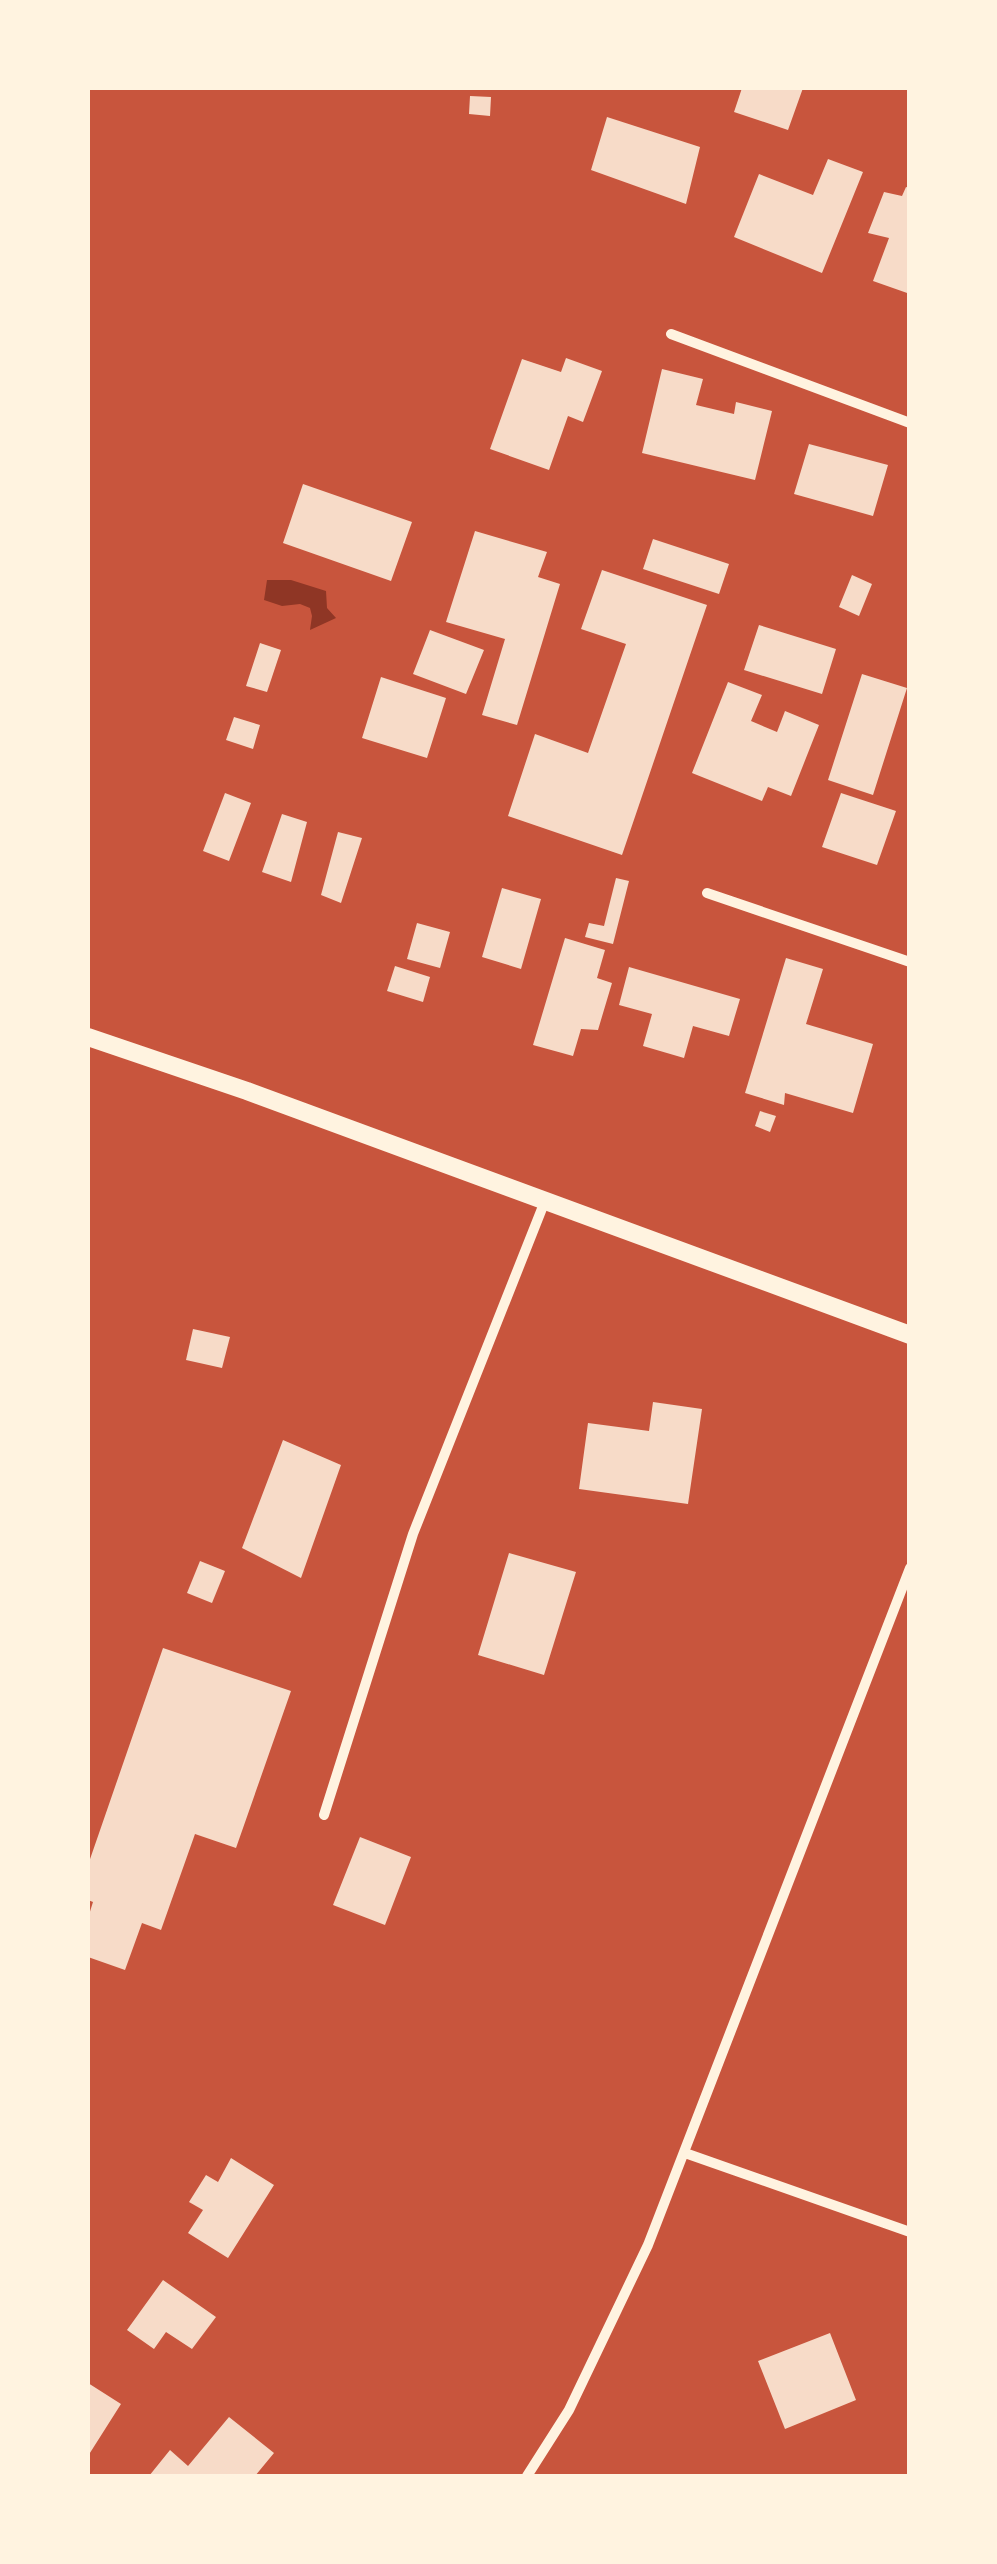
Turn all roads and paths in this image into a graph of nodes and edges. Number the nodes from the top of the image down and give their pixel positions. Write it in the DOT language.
graph roads {
  1 [pos="671,334"];
  2 [pos="910,423"];
  3 [pos="707,894"];
  4 [pos="910,962"];
  5 [pos="88,1037"];
  6 [pos="545,1201"];
  7 [pos="910,1335"];
  8 [pos="910,1568"];
  9 [pos="324,1815"];
  10 [pos="685,2153"];
  11 [pos="910,2232"];
  12 [pos="527,2476"];
  1 -- 2 [label="street"];
  3 -- 4 [label="street"];
  5 -- 6 [label="street"];
  6 -- 7 [label="street"];
  6 -- 9 [label="street"];
  8 -- 10 [label="street"];
  10 -- 11 [label="street"];
  10 -- 12 [label="street"];
}
